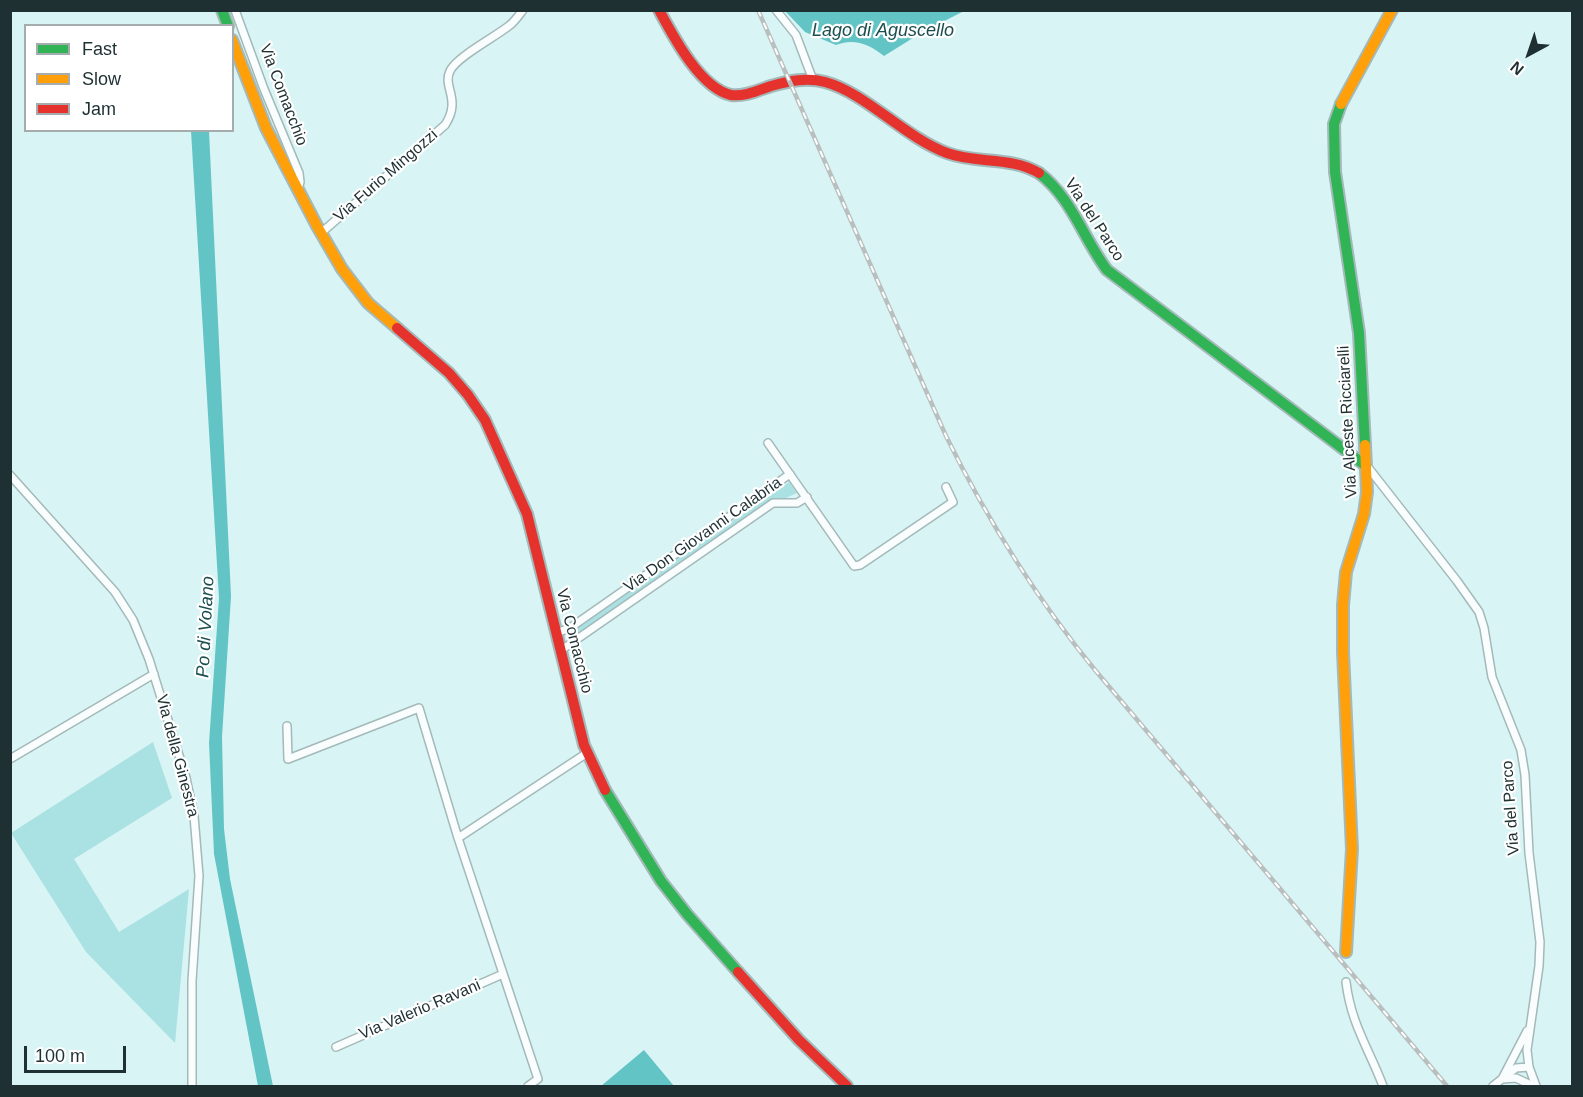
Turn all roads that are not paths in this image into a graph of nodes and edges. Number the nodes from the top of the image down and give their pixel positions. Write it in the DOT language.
graph roads {
  1 [pos="235,10"];
  2 [pos="523,10"];
  3 [pos="659,10"];
  4 [pos="776,10"];
  5 [pos="1392,10"];
  6 [pos="234,45"];
  7 [pos="813,80"];
  8 [pos="298,190"];
  9 [pos="321,233"];
  10 [pos="768,443"];
  11 [pos="1366,468"];
  12 [pos="790,474"];
  13 [pos="10,475"];
  14 [pos="1380,481"];
  15 [pos="946,487"];
  16 [pos="1387,491"];
  17 [pos="807,497"];
  18 [pos="556,633"];
  19 [pos="560,651"];
  20 [pos="154,674"];
  21 [pos="287,726"];
  22 [pos="587,753"];
  23 [pos="10,759"];
  24 [pos="458,838"];
  25 [pos="1346,952"];
  26 [pos="503,974"];
  27 [pos="1346,982"];
  28 [pos="1530,1024"];
  29 [pos="336,1047"];
  30 [pos="1529,1067"];
  31 [pos="1502,1078"];
  32 [pos="1516,1078"];
  33 [pos="192,1086"];
  34 [pos="528,1086"];
  35 [pos="847,1086"];
  36 [pos="1383,1086"];
  37 [pos="1493,1086"];
  38 [pos="1534,1086"];
  1 -- 8 [label="street, Via Comacchio"];
  2 -- 9 [label="street, Via Furio Mingozzi"];
  3 -- 7 [label="street, Via del Parco"];
  4 -- 7 [label="street"];
  5 -- 11 [label="street, Via Alceste Ricciarelli"];
  6 -- 8 [label="street, Via Comacchio"];
  7 -- 11 [label="street, Via del Parco"];
  8 -- 9 [label="street, Via Comacchio"];
  9 -- 18 [label="street, Via Comacchio"];
  10 -- 12 [label="street"];
  11 -- 14 [label="street, Via del Parco"];
  11 -- 14 [label="street, Via del Parco"];
  11 -- 16 [label="street, Via del Parco"];
  11 -- 25 [label="street, Via Alceste Ricciarelli"];
  12 -- 17 [label="street, Via Don Giovanni Calabria"];
  12 -- 18 [label="street, Via Don Giovanni Calabria"];
  13 -- 20 [label="street, Via della Ginestra"];
  14 -- 16 [label="street, Via del Parco"];
  15 -- 17 [label="street"];
  16 -- 28 [label="street, Via del Parco"];
  17 -- 19 [label="street, Via Don Giovanni Calabria"];
  18 -- 19 [label="street, Via Comacchio"];
  19 -- 22 [label="street, Via Comacchio"];
  20 -- 23 [label="street"];
  20 -- 33 [label="street, Via della Ginestra"];
  21 -- 24 [label="street, Via Valerio Ravani"];
  22 -- 24 [label="street"];
  22 -- 35 [label="street, Via Comacchio"];
  24 -- 26 [label="street, Via Valerio Ravani"];
  26 -- 29 [label="street, Via Valerio Ravani"];
  26 -- 34 [label="street, Via Valerio Ravani"];
  27 -- 36 [label="street"];
  28 -- 30 [label="street, Via del Parco"];
  28 -- 31 [label="street"];
  30 -- 31 [label="street"];
  30 -- 32 [label="street"];
  30 -- 38 [label="street, Via del Parco"];
  31 -- 32 [label="street"];
  31 -- 37 [label="street"];
  32 -- 38 [label="street"];
}
